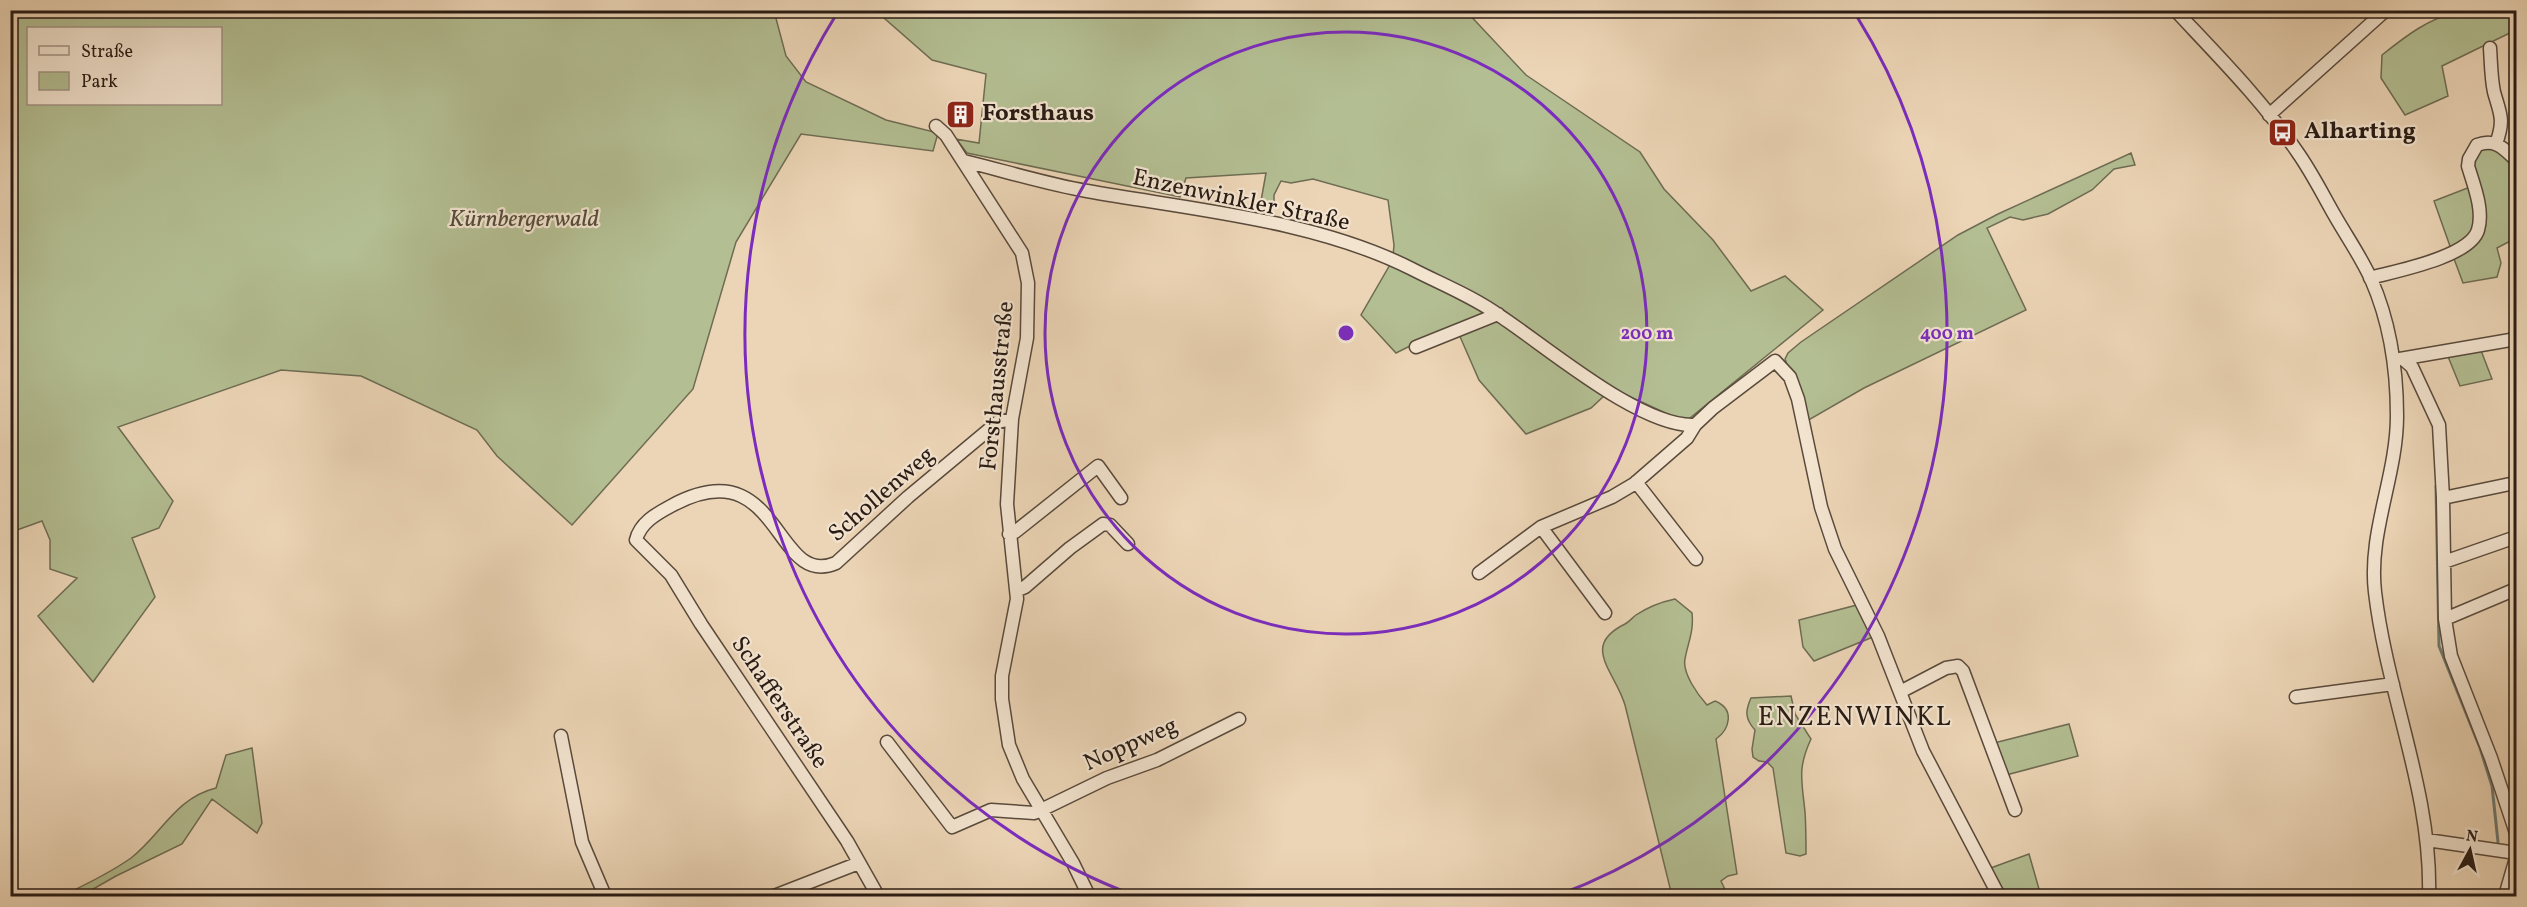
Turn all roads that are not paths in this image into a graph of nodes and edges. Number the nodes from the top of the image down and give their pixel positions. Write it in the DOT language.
graph roads {
  1 [pos="2175,10"];
  2 [pos="2386,10"];
  3 [pos="2490,48"];
  4 [pos="2269,115"];
  5 [pos="936,126"];
  6 [pos="2496,144"];
  7 [pos="2517,160"];
  8 [pos="964,161"];
  9 [pos="2370,278"];
  10 [pos="1498,314"];
  11 [pos="2517,339"];
  12 [pos="1416,347"];
  13 [pos="2398,359"];
  14 [pos="1012,418"];
  15 [pos="1695,425"];
  16 [pos="1636,482"];
  17 [pos="2510,484"];
  18 [pos="1121,498"];
  19 [pos="2444,498"];
  20 [pos="1541,527"];
  21 [pos="1009,534"];
  22 [pos="2517,537"];
  23 [pos="636,540"];
  24 [pos="1128,544"];
  25 [pos="1696,559"];
  26 [pos="2444,562"];
  27 [pos="1479,573"];
  28 [pos="2517,589"];
  29 [pos="1018,590"];
  30 [pos="1605,613"];
  31 [pos="2445,619"];
  32 [pos="2393,684"];
  33 [pos="1900,692"];
  34 [pos="2296,697"];
  35 [pos="1239,719"];
  36 [pos="561,736"];
  37 [pos="887,742"];
  38 [pos="1041,810"];
  39 [pos="2015,810"];
  40 [pos="2517,833"];
  41 [pos="2427,840"];
  42 [pos="2517,853"];
  43 [pos="2517,858"];
  44 [pos="860,863"];
  45 [pos="605,897"];
  46 [pos="774,897"];
  47 [pos="878,897"];
  48 [pos="1089,897"];
  49 [pos="1999,897"];
  50 [pos="2429,897"];
  51 [pos="2505,897"];
  1 -- 4 [label="street"];
  2 -- 4 [label="street"];
  3 -- 6 [label="street"];
  4 -- 9 [label="street"];
  5 -- 8 [label="street, Forsthausstraße"];
  6 -- 7 [label="street"];
  6 -- 9 [label="street"];
  8 -- 10 [label="street, Enzenwinkler Straße"];
  8 -- 14 [label="street, Forsthausstraße"];
  9 -- 13 [label="street"];
  10 -- 12 [label="street"];
  10 -- 15 [label="street, Enzenwinkler Straße"];
  11 -- 13 [label="street"];
  13 -- 19 [label="street"];
  13 -- 32 [label="street"];
  14 -- 21 [label="street, Forsthausstraße"];
  14 -- 23 [label="street, Schollenweg"];
  15 -- 16 [label="street"];
  15 -- 33 [label="street"];
  16 -- 20 [label="street"];
  16 -- 25 [label="street"];
  17 -- 19 [label="street"];
  18 -- 21 [label="street"];
  19 -- 26 [label="street"];
  20 -- 27 [label="street"];
  20 -- 30 [label="street"];
  21 -- 29 [label="street, Forsthausstraße"];
  22 -- 26 [label="street"];
  23 -- 44 [label="street, Schafferstraße"];
  24 -- 29 [label="street"];
  26 -- 31 [label="street"];
  28 -- 31 [label="street"];
  29 -- 38 [label="street, Forsthausstraße"];
  31 -- 40 [label="street"];
  32 -- 34 [label="street"];
  32 -- 41 [label="street"];
  33 -- 39 [label="street"];
  33 -- 49 [label="street"];
  35 -- 38 [label="street, Noppweg"];
  36 -- 45 [label="street"];
  37 -- 38 [label="street"];
  38 -- 48 [label="street, Forsthausstraße"];
  41 -- 42 [label="street"];
  41 -- 50 [label="street"];
  43 -- 51 [label="street"];
  44 -- 46 [label="street"];
  44 -- 47 [label="street, Schafferstraße"];
}
